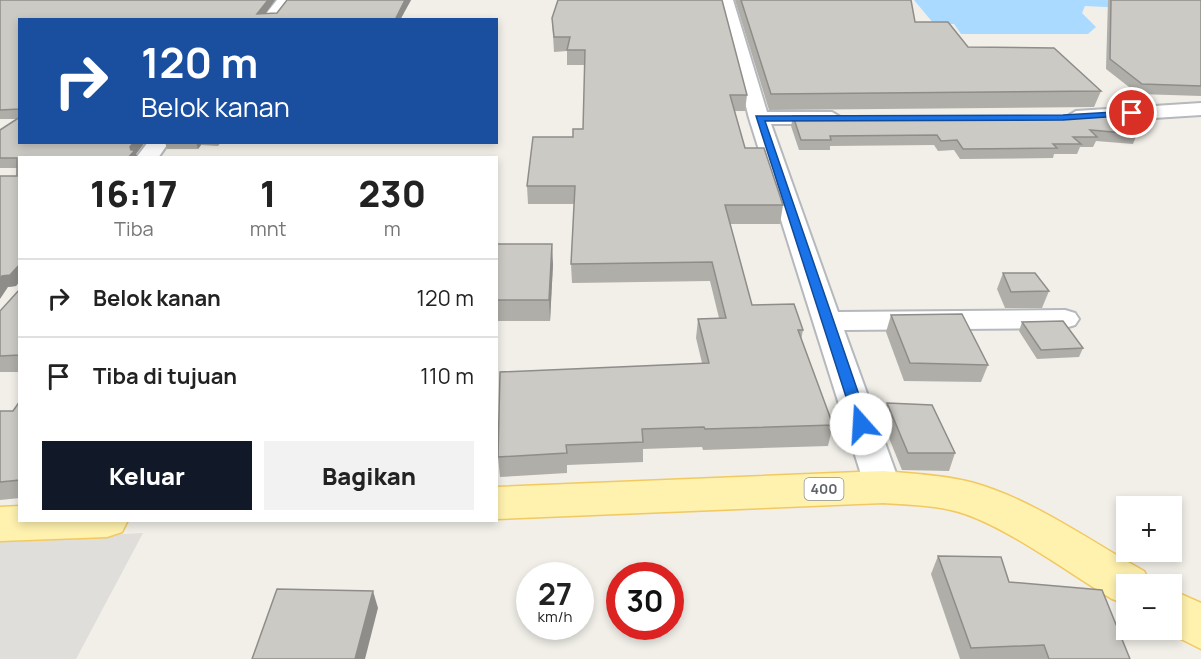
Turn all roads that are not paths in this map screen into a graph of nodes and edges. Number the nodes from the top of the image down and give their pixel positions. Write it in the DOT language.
graph roads {
  1 [pos="285,0"];
  2 [pos="726,0"];
  3 [pos="270,18"];
  4 [pos="1201,109"];
  5 [pos="852,117"];
  6 [pos="1052,117"];
  7 [pos="759,118"];
  8 [pos="157,144"];
  9 [pos="148,156"];
  10 [pos="1065,319"];
  11 [pos="826,321"];
  12 [pos="883,487"];
  13 [pos="498,503"];
  14 [pos="54,522"];
  15 [pos="0,524"];
  16 [pos="1116,578"];
  17 [pos="1182,616"];
  18 [pos="1201,628"];
  1 -- 3 [label="street"];
  2 -- 7 [label="street"];
  4 -- 6 [label="street"];
  5 -- 7 [label="street"];
  7 -- 11 [label="street"];
  8 -- 9 [label="street"];
  10 -- 11 [label="street"];
  11 -- 12 [label="street"];
  12 -- 13 [label="main road, 400"];
  12 -- 16 [label="main road, 400"];
  14 -- 15 [label="main road"];
  17 -- 18 [label="main road"];
}
